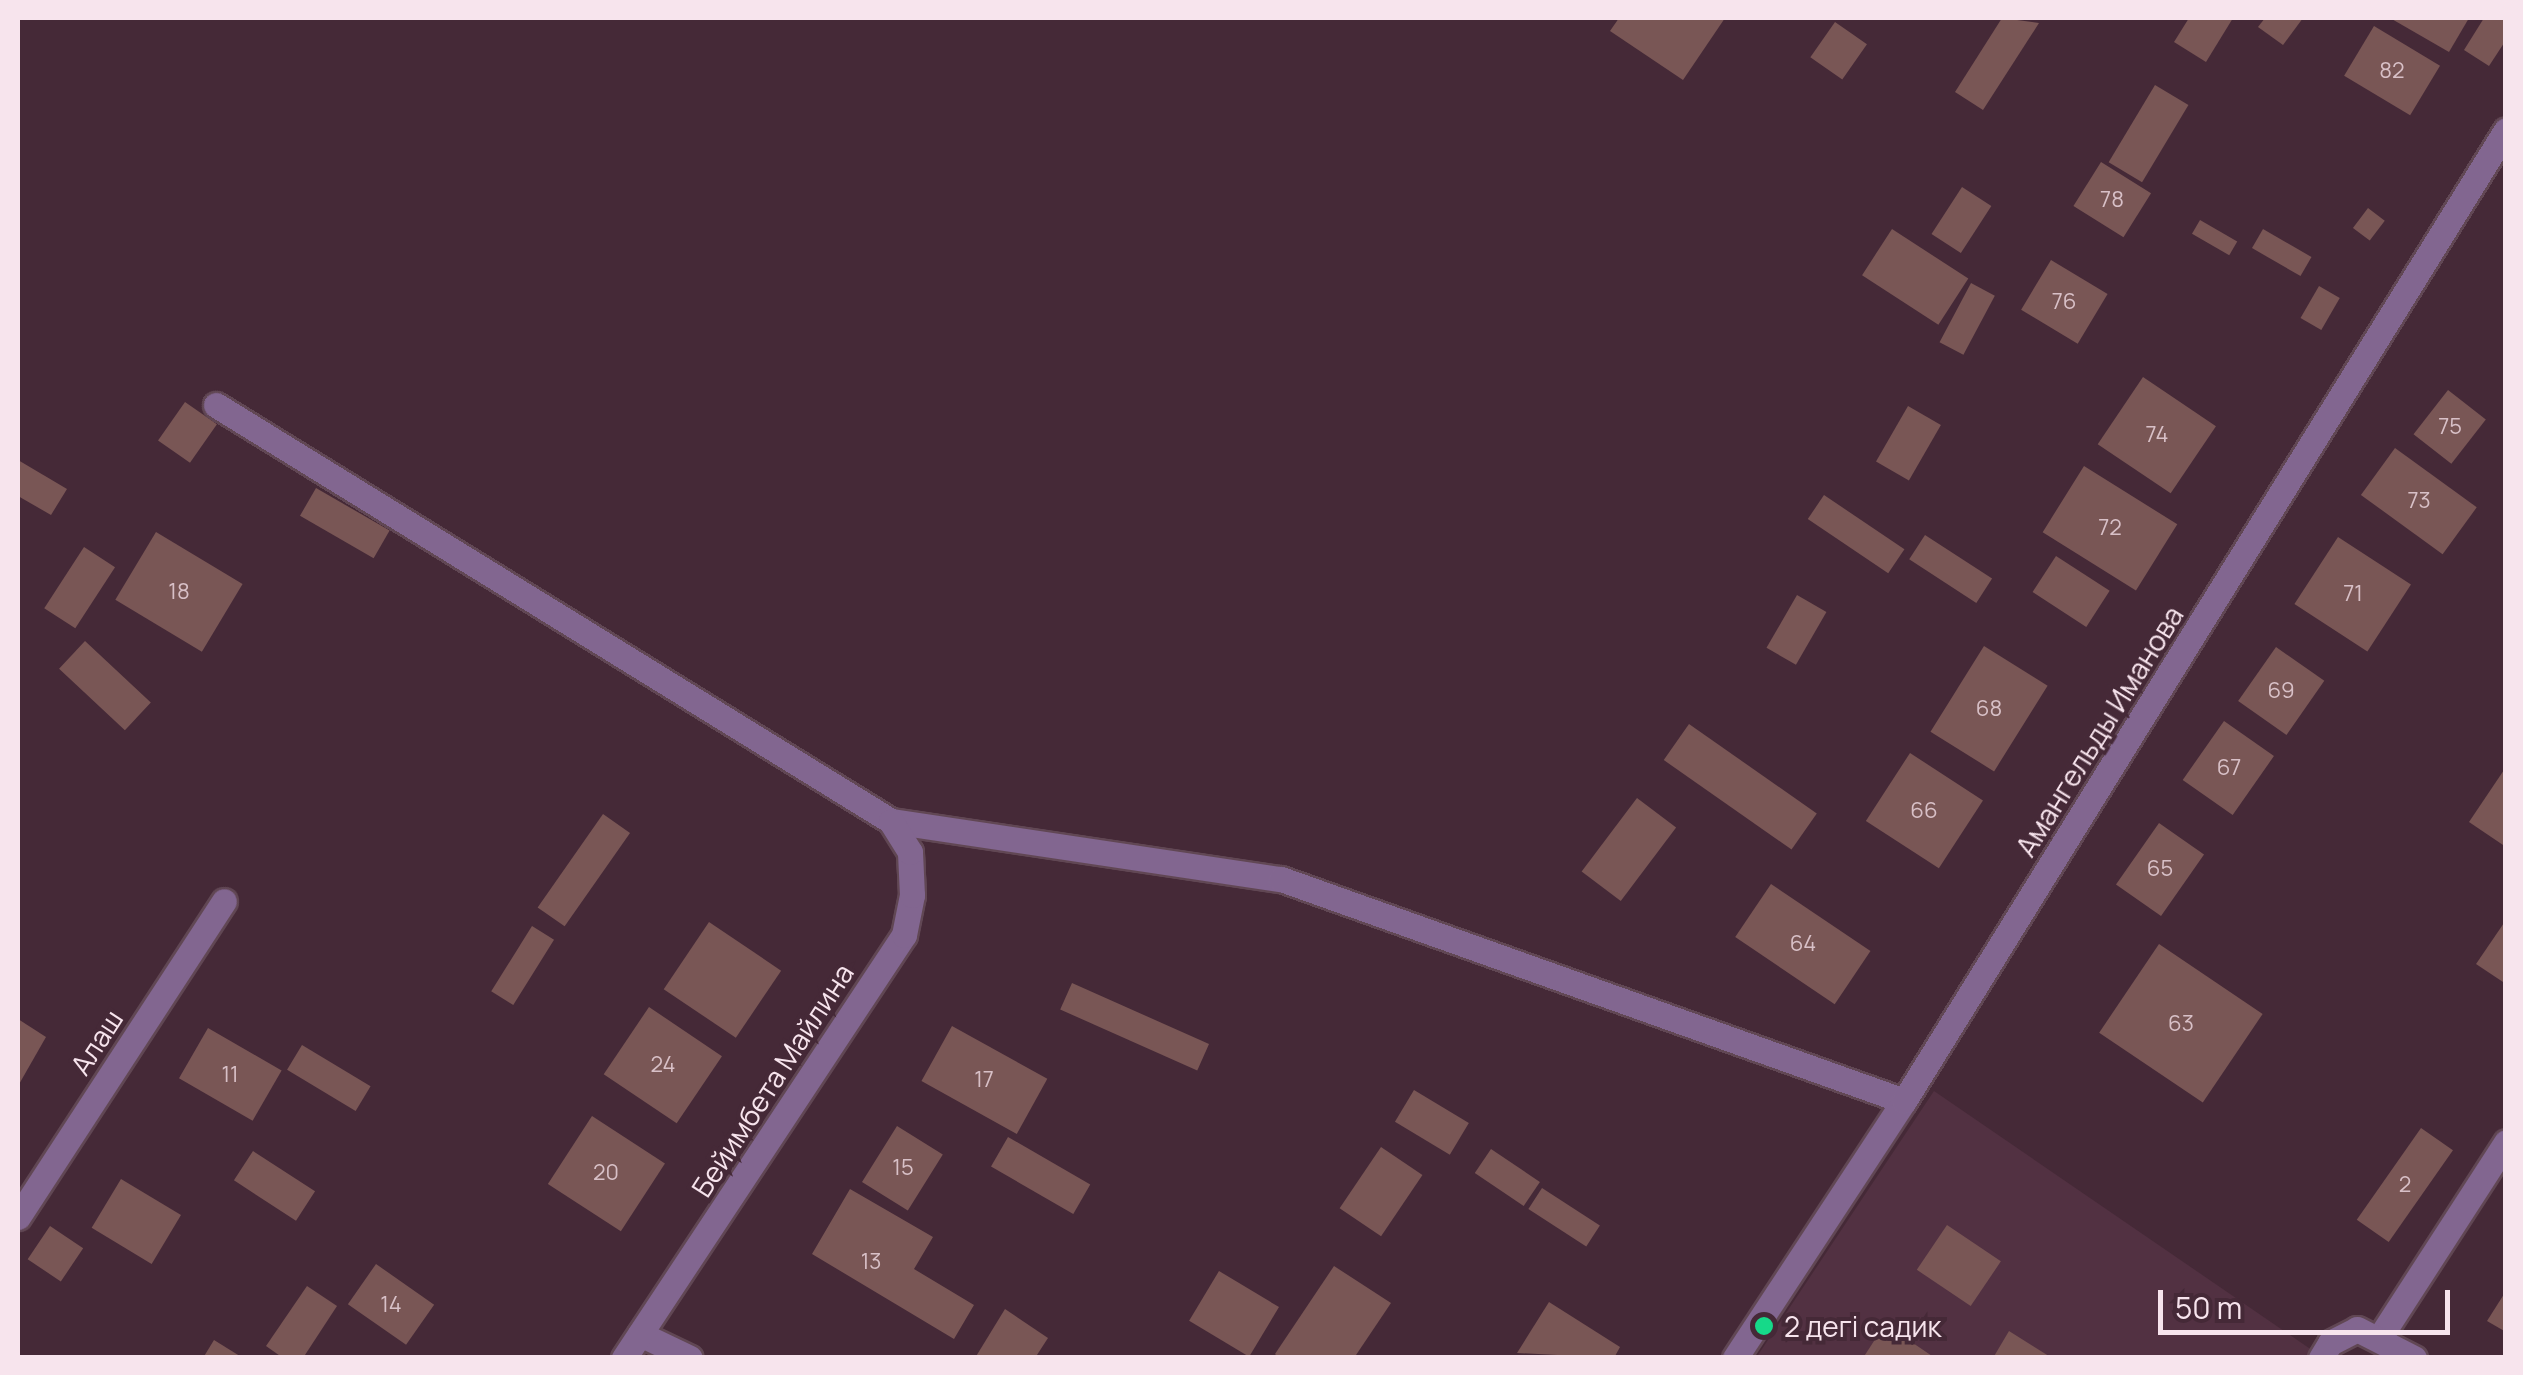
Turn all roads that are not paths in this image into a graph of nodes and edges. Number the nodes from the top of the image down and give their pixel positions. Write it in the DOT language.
graph roads {
  1 [pos="2506,130"];
  2 [pos="216,405"];
  3 [pos="891,821"];
  4 [pos="224,900"];
  5 [pos="1904,1101"];
  6 [pos="2506,1142"];
  7 [pos="18,1217"];
  8 [pos="640,1334"];
  9 [pos="2380,1337"];
  10 [pos="624,1358"];
  11 [pos="690,1358"];
  12 [pos="1734,1358"];
  13 [pos="2320,1358"];
  14 [pos="2414,1358"];
  1 -- 5 [label="street, Амангельды Иманова"];
  2 -- 3 [label="street"];
  3 -- 5 [label="street"];
  3 -- 8 [label="street, Бейимбета Майлина"];
  4 -- 7 [label="street, Алаш"];
  5 -- 12 [label="street, Амангельды Иманова"];
  6 -- 9 [label="street"];
  8 -- 10 [label="street, Бейимбета Майлина"];
  8 -- 11 [label="street"];
  9 -- 13 [label="street"];
  9 -- 14 [label="street"];
}
